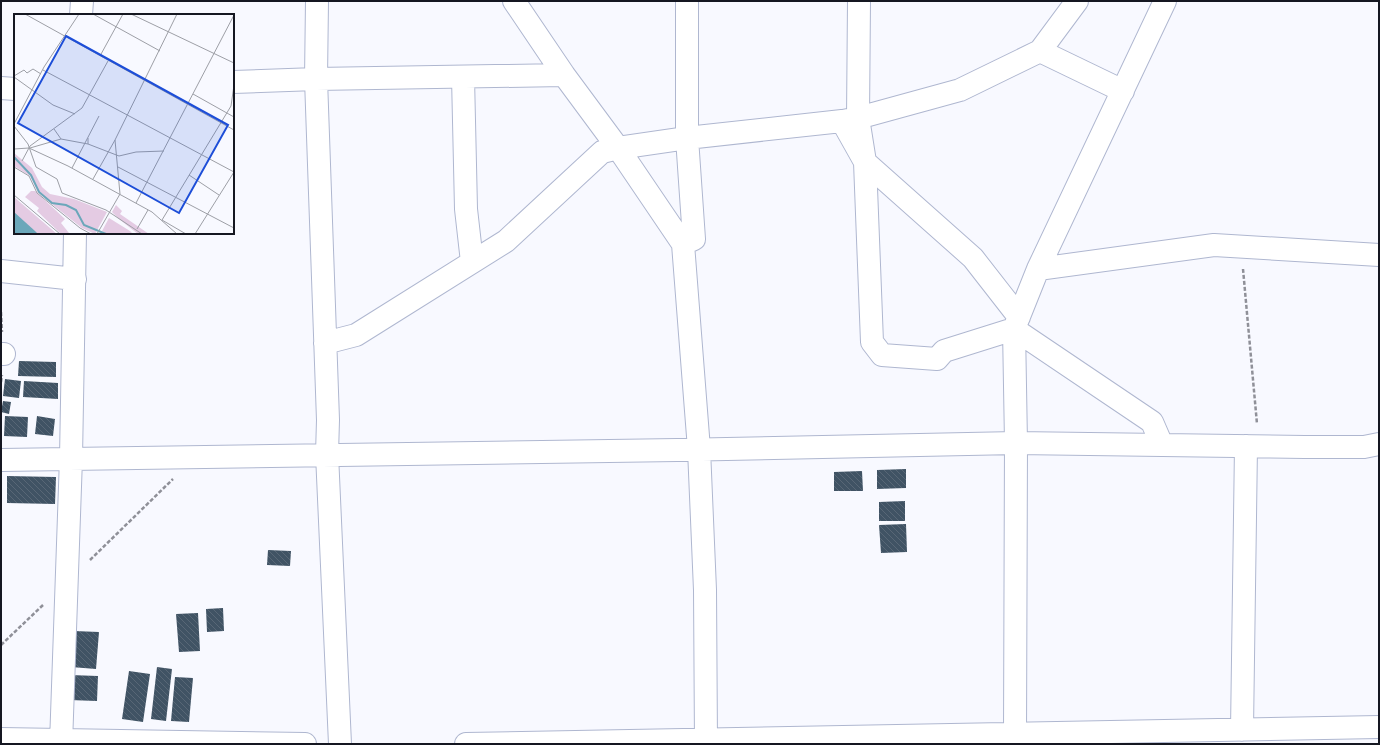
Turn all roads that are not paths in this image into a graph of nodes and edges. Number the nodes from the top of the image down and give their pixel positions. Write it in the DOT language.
graph roads {
  1 [pos="82,1"];
  2 [pos="317,1"];
  3 [pos="514,1"];
  4 [pos="687,1"];
  5 [pos="859,1"];
  6 [pos="1077,1"];
  7 [pos="1165,1"];
  8 [pos="81,14"];
  9 [pos="1040,51"];
  10 [pos="564,75"];
  11 [pos="463,77"];
  12 [pos="316,79"];
  13 [pos="234,82"];
  14 [pos="1,88"];
  15 [pos="14,89"];
  16 [pos="1123,92"];
  17 [pos="850,119"];
  18 [pos="687,138"];
  19 [pos="618,148"];
  20 [pos="865,162"];
  21 [pos="75,234"];
  22 [pos="683,244"];
  23 [pos="1379,255"];
  24 [pos="472,262"];
  25 [pos="1038,269"];
  26 [pos="1,271"];
  27 [pos="74,279"];
  28 [pos="1016,323"];
  29 [pos="325,343"];
  30 [pos="1016,443"];
  31 [pos="1379,444"];
  32 [pos="1162,445"];
  33 [pos="1252,446"];
  34 [pos="699,449"];
  35 [pos="327,454"];
  36 [pos="71,458"];
  37 [pos="1,460"];
  38 [pos="1379,727"];
  39 [pos="1242,730"];
  40 [pos="1015,735"];
  41 [pos="1087,738"];
  42 [pos="1157,738"];
  43 [pos="1,739"];
  44 [pos="706,741"];
  45 [pos="61,742"];
  46 [pos="305,744"];
  47 [pos="340,744"];
  48 [pos="466,744"];
  1 -- 8 [label="street"];
  2 -- 12 [label="street"];
  3 -- 10 [label="street"];
  4 -- 18 [label="street"];
  5 -- 17 [label="street"];
  6 -- 9 [label="street"];
  7 -- 16 [label="street"];
  9 -- 16 [label="street"];
  9 -- 17 [label="street"];
  10 -- 11 [label="street"];
  10 -- 19 [label="street"];
  11 -- 12 [label="street"];
  11 -- 24 [label="street"];
  12 -- 13 [label="street"];
  12 -- 29 [label="street"];
  14 -- 15 [label="street"];
  16 -- 25 [label="street"];
  17 -- 18 [label="street"];
  17 -- 20 [label="street"];
  18 -- 19 [label="street"];
  18 -- 22 [label="street"];
  19 -- 22 [label="street"];
  19 -- 24 [label="street"];
  20 -- 28 [label="street"];
  20 -- 28 [label="street"];
  21 -- 27 [label="street"];
  22 -- 34 [label="street"];
  23 -- 25 [label="street"];
  24 -- 29 [label="street"];
  25 -- 28 [label="street"];
  26 -- 27 [label="street"];
  27 -- 36 [label="street"];
  28 -- 30 [label="street"];
  28 -- 32 [label="street"];
  29 -- 35 [label="street"];
  30 -- 32 [label="street"];
  30 -- 34 [label="street"];
  30 -- 40 [label="street"];
  31 -- 33 [label="street"];
  32 -- 33 [label="street"];
  33 -- 39 [label="street"];
  34 -- 35 [label="street"];
  34 -- 44 [label="street"];
  35 -- 36 [label="street"];
  35 -- 47 [label="street"];
  36 -- 37 [label="street"];
  36 -- 45 [label="street"];
  38 -- 39 [label="street"];
  39 -- 42 [label="street"];
  40 -- 41 [label="street"];
  40 -- 44 [label="street"];
  41 -- 42 [label="street"];
  43 -- 45 [label="street"];
  44 -- 48 [label="street"];
  45 -- 46 [label="street"];
}
